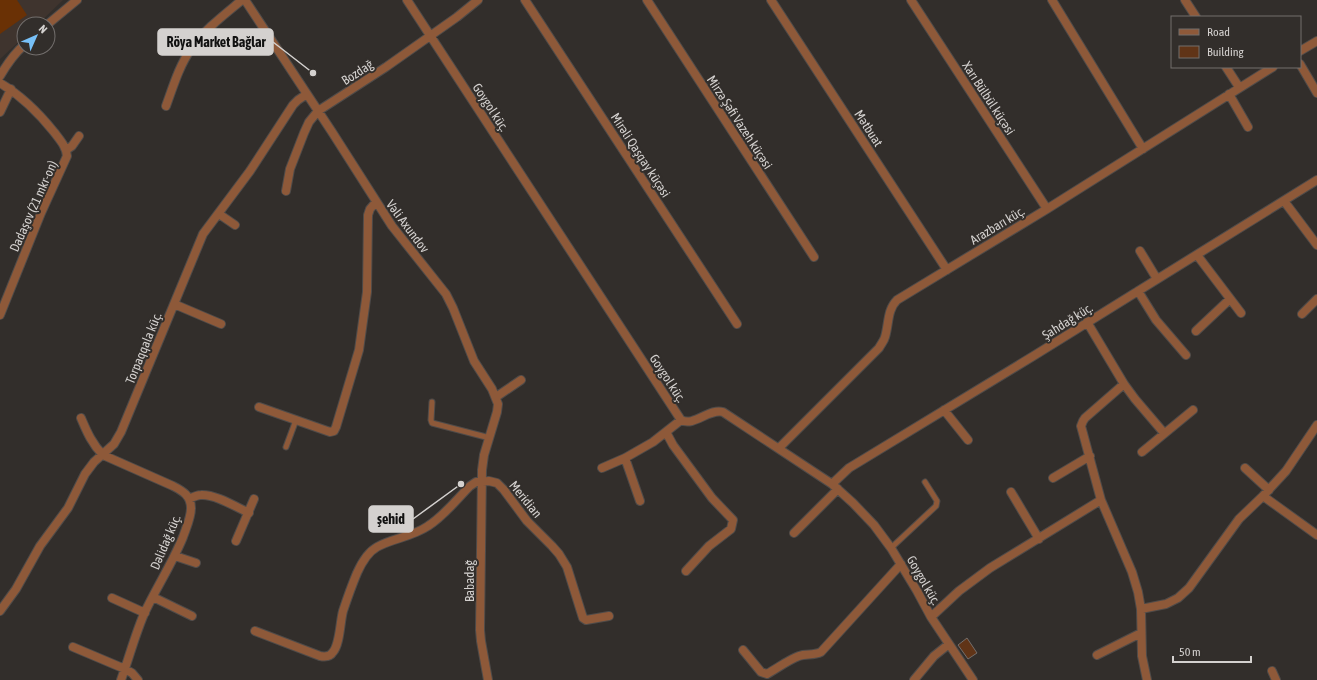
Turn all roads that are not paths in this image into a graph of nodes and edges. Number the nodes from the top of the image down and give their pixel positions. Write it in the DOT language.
graph roads {
  1 [pos="77,0"];
  2 [pos="242,0"];
  3 [pos="246,0"];
  4 [pos="407,0"];
  5 [pos="478,0"];
  6 [pos="525,0"];
  7 [pos="647,0"];
  8 [pos="771,0"];
  9 [pos="911,0"];
  10 [pos="1052,0"];
  11 [pos="1185,0"];
  12 [pos="1195,16"];
  13 [pos="56,17"];
  14 [pos="430,36"];
  15 [pos="1317,41"];
  16 [pos="1301,50"];
  17 [pos="16,53"];
  18 [pos="1301,66"];
  19 [pos="1227,68"];
  20 [pos="1271,68"];
  21 [pos="0,76"];
  22 [pos="0,83"];
  23 [pos="1239,87"];
  24 [pos="11,90"];
  25 [pos="1317,93"];
  26 [pos="307,94"];
  27 [pos="1229,94"];
  28 [pos="166,106"];
  29 [pos="318,111"];
  30 [pos="0,112"];
  31 [pos="1248,126"];
  32 [pos="79,136"];
  33 [pos="1143,149"];
  34 [pos="66,150"];
  35 [pos="1317,180"];
  36 [pos="286,191"];
  37 [pos="1284,200"];
  38 [pos="376,202"];
  39 [pos="1047,209"];
  40 [pos="219,214"];
  41 [pos="235,225"];
  42 [pos="1317,245"];
  43 [pos="1140,251"];
  44 [pos="1197,255"];
  45 [pos="814,258"];
  46 [pos="947,270"];
  47 [pos="1157,279"];
  48 [pos="1138,291"];
  49 [pos="1230,299"];
  50 [pos="1317,299"];
  51 [pos="174,304"];
  52 [pos="1241,313"];
  53 [pos="1302,314"];
  54 [pos="0,315"];
  55 [pos="1088,322"];
  56 [pos="221,324"];
  57 [pos="737,324"];
  58 [pos="1196,331"];
  59 [pos="1186,355"];
  60 [pos="521,380"];
  61 [pos="1124,384"];
  62 [pos="496,397"];
  63 [pos="432,402"];
  64 [pos="259,407"];
  65 [pos="944,410"];
  66 [pos="1193,410"];
  67 [pos="82,418"];
  68 [pos="296,420"];
  69 [pos="681,420"];
  70 [pos="1317,425"];
  71 [pos="666,432"];
  72 [pos="1164,433"];
  73 [pos="490,438"];
  74 [pos="968,440"];
  75 [pos="286,447"];
  76 [pos="780,448"];
  77 [pos="1142,452"];
  78 [pos="103,455"];
  79 [pos="1090,456"];
  80 [pos="625,458"];
  81 [pos="602,468"];
  82 [pos="1245,468"];
  83 [pos="1053,478"];
  84 [pos="481,481"];
  85 [pos="925,482"];
  86 [pos="835,486"];
  87 [pos="1011,492"];
  88 [pos="1266,493"];
  89 [pos="190,499"];
  90 [pos="254,500"];
  91 [pos="1101,500"];
  92 [pos="640,501"];
  93 [pos="249,512"];
  94 [pos="794,533"];
  95 [pos="1317,535"];
  96 [pos="1039,538"];
  97 [pos="236,541"];
  98 [pos="891,548"];
  99 [pos="175,556"];
  100 [pos="196,563"];
  101 [pos="901,564"];
  102 [pos="686,571"];
  103 [pos="153,597"];
  104 [pos="112,598"];
  105 [pos="1141,609"];
  106 [pos="0,611"];
  107 [pos="145,613"];
  108 [pos="192,616"];
  109 [pos="609,616"];
  110 [pos="931,618"];
  111 [pos="254,630"];
  112 [pos="1141,632"];
  113 [pos="949,644"];
  114 [pos="73,647"];
  115 [pos="743,650"];
  116 [pos="1096,655"];
  117 [pos="125,669"];
  118 [pos="1272,671"];
  119 [pos="1144,678"];
  120 [pos="121,680"];
  121 [pos="138,680"];
  122 [pos="488,680"];
  123 [pos="914,680"];
  124 [pos="973,680"];
  125 [pos="1276,680"];
  1 -- 13 [label="street"];
  2 -- 28 [label="street"];
  3 -- 26 [label="street, Vəli Axundov"];
  4 -- 14 [label="street, Goygol küç."];
  5 -- 14 [label="street, Bozdağ"];
  6 -- 57 [label="street, Mirəli Qaşqay küçəsi"];
  7 -- 45 [label="street, Mirzə Şəfi Vazeh küçəsi"];
  8 -- 46 [label="street, Mətbuat"];
  9 -- 39 [label="street, Xarı Bülbül küçəsi"];
  10 -- 33 [label="street"];
  11 -- 12 [label="street"];
  14 -- 29 [label="street, Bozdağ"];
  14 -- 69 [label="street, Goygol küç."];
  15 -- 16 [label="street"];
  17 -- 21 [label="street"];
  18 -- 25 [label="street"];
  19 -- 23 [label="street"];
  20 -- 23 [label="street, Arazbarı küç."];
  22 -- 24 [label="street, Dadaşov (21 mkr-on)"];
  23 -- 27 [label="street, Arazbarı küç."];
  24 -- 30 [label="street"];
  24 -- 34 [label="street, Dadaşov (21 mkr-on)"];
  26 -- 29 [label="street, Vəli Axundov"];
  26 -- 40 [label="street, Torpaqqala küç."];
  27 -- 31 [label="street"];
  27 -- 33 [label="street, Arazbarı küç."];
  29 -- 36 [label="street, Bozdağ"];
  29 -- 38 [label="street, Vəli Axundov"];
  32 -- 34 [label="street"];
  33 -- 39 [label="street, Arazbarı küç."];
  34 -- 54 [label="street, Dadaşov (21 mkr-on)"];
  35 -- 37 [label="street, Şahdağ küç."];
  37 -- 42 [label="street"];
  37 -- 44 [label="street, Şahdağ küç."];
  38 -- 62 [label="street, Vəli Axundov"];
  38 -- 68 [label="street"];
  39 -- 46 [label="street, Arazbarı küç."];
  40 -- 41 [label="street"];
  40 -- 51 [label="street, Torpaqqala küç."];
  43 -- 47 [label="street"];
  44 -- 47 [label="street, Şahdağ küç."];
  44 -- 49 [label="street"];
  46 -- 76 [label="street, Arazbarı küç."];
  47 -- 48 [label="street, Şahdağ küç."];
  48 -- 55 [label="street, Şahdağ küç."];
  48 -- 59 [label="street"];
  49 -- 52 [label="street"];
  49 -- 58 [label="street"];
  50 -- 53 [label="street"];
  51 -- 56 [label="street"];
  51 -- 78 [label="street, Torpaqqala küç."];
  55 -- 61 [label="street"];
  55 -- 65 [label="street, Şahdağ küç."];
  60 -- 62 [label="street"];
  61 -- 72 [label="street"];
  61 -- 79 [label="street"];
  62 -- 73 [label="street"];
  63 -- 73 [label="lane"];
  64 -- 68 [label="street"];
  65 -- 74 [label="street"];
  65 -- 86 [label="street, Şahdağ küç."];
  66 -- 72 [label="street"];
  67 -- 78 [label="street"];
  68 -- 75 [label="lane"];
  69 -- 71 [label="street"];
  69 -- 76 [label="street, Goygol küç."];
  70 -- 88 [label="street"];
  71 -- 80 [label="street"];
  71 -- 102 [label="street"];
  72 -- 77 [label="street"];
  73 -- 84 [label="street"];
  76 -- 86 [label="street, Goygol küç."];
  78 -- 89 [label="street"];
  78 -- 106 [label="street, Torpaqqala küç."];
  79 -- 83 [label="street"];
  79 -- 91 [label="street"];
  80 -- 81 [label="street"];
  80 -- 92 [label="street"];
  82 -- 88 [label="street"];
  84 -- 109 [label="street, Meridian"];
  84 -- 111 [label="street"];
  84 -- 122 [label="street, Babadağ"];
  85 -- 98 [label="lane"];
  86 -- 94 [label="street, Şahdağ küç."];
  86 -- 98 [label="street, Goygol küç."];
  87 -- 96 [label="street"];
  88 -- 95 [label="street"];
  88 -- 105 [label="street"];
  89 -- 93 [label="street"];
  89 -- 99 [label="street, Dəlidağ küç."];
  90 -- 93 [label="street"];
  91 -- 96 [label="street"];
  91 -- 105 [label="street"];
  93 -- 97 [label="street"];
  96 -- 110 [label="street"];
  98 -- 101 [label="street, Goygol küç."];
  99 -- 100 [label="street"];
  99 -- 103 [label="street, Dəlidağ küç."];
  101 -- 110 [label="street, Goygol küç."];
  101 -- 115 [label="street"];
  103 -- 107 [label="street, Dəlidağ küç."];
  103 -- 108 [label="street"];
  104 -- 107 [label="street"];
  105 -- 112 [label="street"];
  107 -- 117 [label="street, Dəlidağ küç."];
  110 -- 113 [label="street, Goygol küç."];
  112 -- 116 [label="street"];
  112 -- 119 [label="street"];
  113 -- 123 [label="street"];
  113 -- 124 [label="street, Goygol küç."];
  114 -- 117 [label="street"];
  117 -- 120 [label="street, Dəlidağ küç."];
  117 -- 121 [label="street"];
  118 -- 125 [label="street"];
}
